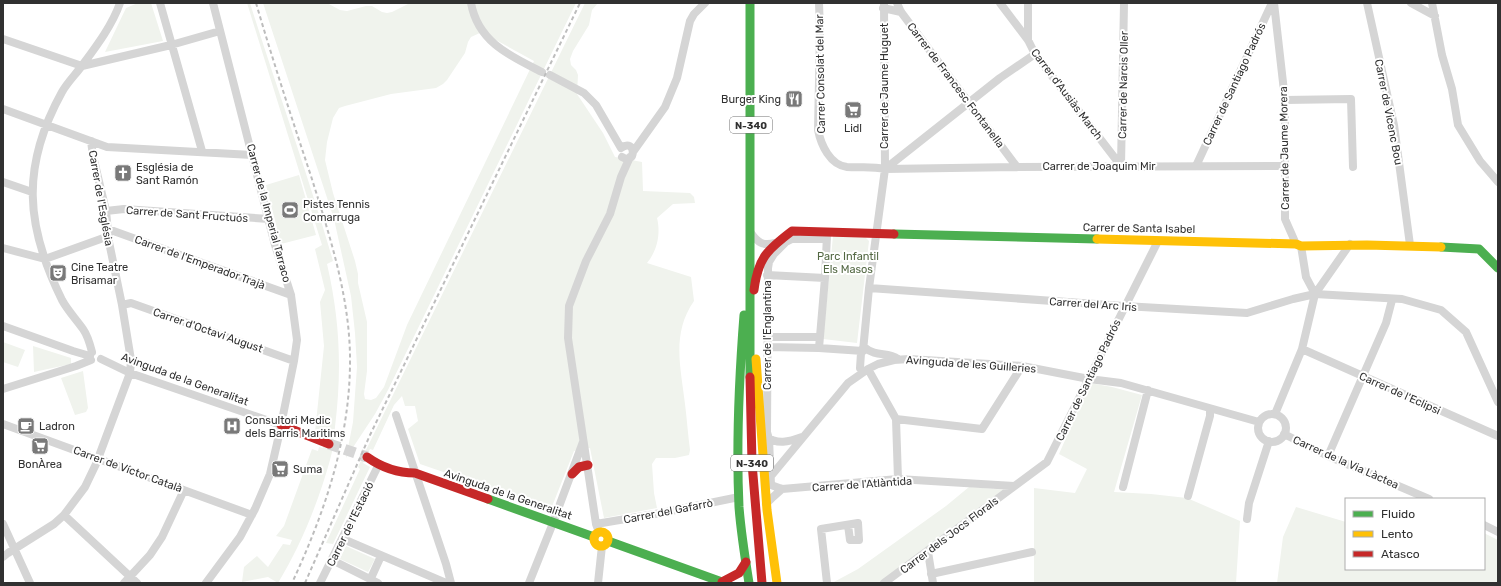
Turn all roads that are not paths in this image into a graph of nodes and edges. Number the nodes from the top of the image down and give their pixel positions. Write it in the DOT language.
graph roads {
  1 [pos="160,3"];
  2 [pos="213,3"];
  3 [pos="471,3"];
  4 [pos="750,3"];
  5 [pos="819,3"];
  6 [pos="897,3"];
  7 [pos="1000,3"];
  8 [pos="1028,3"];
  9 [pos="1124,3"];
  10 [pos="1273,3"];
  11 [pos="1367,3"];
  12 [pos="1411,3"];
  13 [pos="1432,3"];
  14 [pos="117,4"];
  15 [pos="883,5"];
  16 [pos="702,6"];
  17 [pos="900,12"];
  18 [pos="1435,16"];
  19 [pos="220,30"];
  20 [pos="3,39"];
  21 [pos="1028,40"];
  22 [pos="171,45"];
  23 [pos="1035,54"];
  24 [pos="82,66"];
  25 [pos="1285,100"];
  26 [pos="970,102"];
  27 [pos="3,110"];
  28 [pos="46,124"];
  29 [pos="91,141"];
  30 [pos="621,148"];
  31 [pos="202,151"];
  32 [pos="631,152"];
  33 [pos="905,153"];
  34 [pos="252,155"];
  35 [pos="622,157"];
  36 [pos="1121,166"];
  37 [pos="1196,166"];
  38 [pos="1286,166"];
  39 [pos="1017,167"];
  40 [pos="1353,167"];
  41 [pos="885,169"];
  42 [pos="912,169"];
  43 [pos="621,177"];
  44 [pos="3,182"];
  45 [pos="1498,182"];
  46 [pos="32,192"];
  47 [pos="106,212"];
  48 [pos="269,219"];
  49 [pos="109,232"];
  50 [pos="750,232"];
  51 [pos="876,234"];
  52 [pos="827,235"];
  53 [pos="1158,241"];
  54 [pos="775,243"];
  55 [pos="1350,244"];
  56 [pos="1299,245"];
  57 [pos="1410,245"];
  58 [pos="3,248"];
  59 [pos="45,259"];
  60 [pos="1498,268"];
  61 [pos="767,275"];
  62 [pos="825,278"];
  63 [pos="750,286"];
  64 [pos="869,288"];
  65 [pos="1315,294"];
  66 [pos="292,295"];
  67 [pos="750,296"];
  68 [pos="1392,300"];
  69 [pos="122,304"];
  70 [pos="1124,306"];
  71 [pos="3,326"];
  72 [pos="767,337"];
  73 [pos="819,337"];
  74 [pos="751,343"];
  75 [pos="767,347"];
  76 [pos="819,348"];
  77 [pos="863,349"];
  78 [pos="1302,349"];
  79 [pos="850,351"];
  80 [pos="91,356"];
  81 [pos="898,359"];
  82 [pos="294,361"];
  83 [pos="1022,366"];
  84 [pos="864,370"];
  85 [pos="130,373"];
  86 [pos="1363,376"];
  87 [pos="1089,379"];
  88 [pos="3,389"];
  89 [pos="1148,390"];
  90 [pos="1498,402"];
  91 [pos="1210,409"];
  92 [pos="396,414"];
  93 [pos="1275,414"];
  94 [pos="896,418"];
  95 [pos="1259,422"];
  96 [pos="3,424"];
  97 [pos="281,425"];
  98 [pos="1284,434"];
  99 [pos="765,436"];
  100 [pos="802,436"];
  101 [pos="1498,436"];
  102 [pos="584,438"];
  103 [pos="1269,441"];
  104 [pos="329,444"];
  105 [pos="1328,456"];
  106 [pos="98,458"];
  107 [pos="379,464"];
  108 [pos="588,464"];
  109 [pos="411,471"];
  110 [pos="572,474"];
  111 [pos="770,476"];
  112 [pos="898,479"];
  113 [pos="768,486"];
  114 [pos="1014,486"];
  115 [pos="1123,487"];
  116 [pos="184,490"];
  117 [pos="782,490"];
  118 [pos="1188,496"];
  119 [pos="739,497"];
  120 [pos="1427,498"];
  121 [pos="766,504"];
  122 [pos="64,515"];
  123 [pos="252,515"];
  124 [pos="1247,519"];
  125 [pos="554,522"];
  126 [pos="3,524"];
  127 [pos="848,525"];
  128 [pos="1485,526"];
  129 [pos="597,531"];
  130 [pos="1498,532"];
  131 [pos="343,539"];
  132 [pos="3,541"];
  133 [pos="605,544"];
  134 [pos="14,548"];
  135 [pos="928,552"];
  136 [pos="1032,552"];
  137 [pos="381,556"];
  138 [pos="3,557"];
  139 [pos="332,560"];
  140 [pos="746,562"];
  141 [pos="931,574"];
  142 [pos="130,577"];
  143 [pos="371,578"];
  144 [pos="30,583"];
  145 [pos="124,583"];
  146 [pos="137,583"];
  147 [pos="206,583"];
  148 [pos="320,583"];
  149 [pos="378,583"];
  150 [pos="446,583"];
  151 [pos="451,583"];
  152 [pos="528,583"];
  153 [pos="598,583"];
  154 [pos="723,583"];
  155 [pos="749,583"];
  156 [pos="762,583"];
  157 [pos="777,583"];
  158 [pos="827,583"];
  159 [pos="884,583"];
  160 [pos="932,583"];
  1 -- 22 [label="street"];
  2 -- 19 [label="street, Carrer de la Imperial Tarraco"];
  3 -- 30 [label="street"];
  4 -- 50 [label="street, N-340"];
  5 -- 41 [label="street, Carrer Consolat del Mar"];
  6 -- 17 [label="street, Carrer de Francesc Fontanella"];
  7 -- 21 [label="street, Carrer d'Ausiàs March"];
  8 -- 21 [label="street"];
  9 -- 36 [label="street, Carrer de Narcis Oller"];
  10 -- 25 [label="street, Carrer de Jaume Morera"];
  10 -- 37 [label="street, Carrer de Santiago Padrós"];
  11 -- 57 [label="street, Carrer de Vicenc Bou"];
  12 -- 18 [label="street"];
  13 -- 18 [label="street"];
  14 -- 24 [label="street"];
  15 -- 17 [label="street"];
  15 -- 41 [label="street, Carrer de Jaume Huguet"];
  16 -- 32 [label="street"];
  17 -- 26 [label="street, Carrer de Francesc Fontanella"];
  18 -- 45 [label="street"];
  19 -- 22 [label="street"];
  19 -- 34 [label="street, Carrer de la Imperial Tarraco"];
  20 -- 24 [label="street"];
  21 -- 23 [label="street, Carrer d'Ausiàs March"];
  22 -- 24 [label="street"];
  22 -- 31 [label="street"];
  23 -- 26 [label="street"];
  23 -- 36 [label="street, Carrer d'Ausiàs March"];
  24 -- 28 [label="street"];
  25 -- 38 [label="street, Carrer de Jaume Morera"];
  25 -- 40 [label="street"];
  26 -- 33 [label="street"];
  26 -- 39 [label="street, Carrer de Francesc Fontanella"];
  27 -- 28 [label="street"];
  28 -- 29 [label="street"];
  28 -- 46 [label="street"];
  29 -- 31 [label="street"];
  29 -- 47 [label="street, Carrer de l'Església"];
  30 -- 32 [label="street"];
  30 -- 35 [label="street"];
  31 -- 34 [label="street"];
  32 -- 35 [label="street"];
  32 -- 43 [label="street"];
  33 -- 41 [label="street"];
  33 -- 42 [label="street"];
  34 -- 48 [label="street, Carrer de la Imperial Tarraco"];
  35 -- 43 [label="street"];
  36 -- 37 [label="street, Carrer de Joaquim Mir"];
  36 -- 39 [label="street, Carrer de Joaquim Mir"];
  37 -- 38 [label="street, Carrer de Joaquim Mir"];
  38 -- 56 [label="street, Carrer de Jaume Morera"];
  39 -- 42 [label="street, Carrer de Joaquim Mir"];
  41 -- 42 [label="street, Carrer de Joaquim Mir"];
  41 -- 51 [label="street, Carrer de Jaume Huguet"];
  43 -- 102 [label="street"];
  44 -- 46 [label="street"];
  46 -- 59 [label="street"];
  47 -- 48 [label="street, Carrer de Sant Fructuós"];
  47 -- 49 [label="street, Carrer de l'Església"];
  48 -- 66 [label="street, Carrer de la Imperial Tarraco"];
  49 -- 59 [label="street"];
  49 -- 66 [label="street, Carrer de l'Emperador Trajà"];
  49 -- 69 [label="street, Carrer de l'Església"];
  50 -- 54 [label="street"];
  50 -- 63 [label="street, N-340"];
  51 -- 52 [label="street, Carrer de Santa Isabel"];
  51 -- 53 [label="street, Carrer de Santa Isabel"];
  51 -- 64 [label="street, Carrer de Jaume Huguet"];
  52 -- 54 [label="street, Carrer de Santa Isabel"];
  52 -- 61 [label="street, Carrer de l'Englantina"];
  52 -- 62 [label="street"];
  53 -- 56 [label="street, Carrer de Santa Isabel"];
  53 -- 70 [label="street, Carrer de Santiago Padrós"];
  54 -- 67 [label="street, Carrer de Santa Isabel"];
  55 -- 56 [label="street, Carrer de Santa Isabel"];
  55 -- 57 [label="street, Carrer de Santa Isabel"];
  55 -- 65 [label="street"];
  56 -- 65 [label="street, Carrer de Jaume Morera"];
  57 -- 60 [label="street, Carrer de Santa Isabel"];
  58 -- 59 [label="street"];
  59 -- 80 [label="street"];
  61 -- 62 [label="street"];
  61 -- 72 [label="street, Carrer de l'Englantina"];
  62 -- 73 [label="street"];
  63 -- 67 [label="street, N-340"];
  63 -- 119 [label="street"];
  64 -- 70 [label="street, Carrer del Arc Iris"];
  64 -- 77 [label="street, Carrer de Jaume Huguet"];
  65 -- 68 [label="street, Carrer del Arc Iris"];
  65 -- 70 [label="street, Carrer del Arc Iris"];
  65 -- 78 [label="street"];
  66 -- 82 [label="street, Carrer de la Imperial Tarraco"];
  67 -- 74 [label="street, N-340"];
  68 -- 86 [label="street"];
  68 -- 90 [label="street, Carrer del Arc Iris"];
  69 -- 82 [label="street, Carrer d'Octavi August"];
  69 -- 85 [label="street, Carrer de l'Església"];
  70 -- 87 [label="street, Carrer de Santiago Padrós"];
  71 -- 80 [label="street"];
  72 -- 73 [label="street"];
  72 -- 75 [label="street, Carrer de l'Englantina"];
  73 -- 76 [label="street"];
  74 -- 99 [label="street"];
  74 -- 156 [label="street, N-340"];
  75 -- 76 [label="street"];
  75 -- 99 [label="street, Carrer de l'Englantina"];
  76 -- 79 [label="street"];
  77 -- 79 [label="street"];
  77 -- 81 [label="street"];
  77 -- 84 [label="street, Carrer de Jaume Huguet"];
  78 -- 86 [label="street, Carrer de l'Eclipsi"];
  78 -- 93 [label="street"];
  79 -- 84 [label="street"];
  80 -- 85 [label="street, Avinguda de la Generalitat"];
  80 -- 88 [label="street"];
  81 -- 83 [label="street, Avinguda de les Guilleries"];
  81 -- 84 [label="street, Avinguda de les Guilleries"];
  82 -- 97 [label="street, Carrer de la Imperial Tarraco"];
  83 -- 87 [label="street, Avinguda de les Guilleries"];
  83 -- 94 [label="street"];
  84 -- 94 [label="street"];
  84 -- 100 [label="street, Avinguda de les Guilleries"];
  85 -- 97 [label="street, Avinguda de la Generalitat"];
  85 -- 106 [label="street"];
  86 -- 101 [label="street, Carrer de l'Eclipsi"];
  86 -- 105 [label="street"];
  87 -- 89 [label="street, Avinguda de les Guilleries"];
  87 -- 114 [label="street, Carrer de Santiago Padrós"];
  89 -- 91 [label="street, Avinguda de les Guilleries"];
  89 -- 115 [label="street"];
  91 -- 95 [label="street, Avinguda de les Guilleries"];
  91 -- 118 [label="street"];
  92 -- 109 [label="street"];
  93 -- 95 [label="street"];
  93 -- 98 [label="street"];
  94 -- 112 [label="street"];
  95 -- 103 [label="street"];
  96 -- 106 [label="street, Carrer de Víctor Català"];
  97 -- 104 [label="street, Avinguda de la Generalitat"];
  97 -- 123 [label="street, Carrer de la Imperial Tarraco"];
  98 -- 103 [label="street"];
  98 -- 105 [label="street, Carrer de la Via Làctea"];
  99 -- 100 [label="street"];
  99 -- 111 [label="street, Carrer de l'Englantina"];
  99 -- 113 [label="street"];
  100 -- 111 [label="street, Avinguda de les Guilleries"];
  102 -- 108 [label="street"];
  102 -- 110 [label="street"];
  103 -- 124 [label="street"];
  105 -- 120 [label="street, Carrer de la Via Làctea"];
  106 -- 116 [label="street, Carrer de Víctor Català"];
  106 -- 122 [label="street"];
  107 -- 109 [label="street, Avinguda de la Generalitat"];
  107 -- 109 [label="street, Avinguda de la Generalitat"];
  107 -- 131 [label="street, Carrer de l'Estació"];
  108 -- 110 [label="street"];
  108 -- 129 [label="street"];
  109 -- 125 [label="street, Avinguda de la Generalitat"];
  109 -- 151 [label="street"];
  110 -- 125 [label="street"];
  111 -- 113 [label="street, Carrer de l'Englantina"];
  112 -- 114 [label="street, Carrer de l'Atlàntida"];
  112 -- 117 [label="street, Carrer de l'Atlàntida"];
  113 -- 117 [label="street, Carrer de l'Atlàntida"];
  113 -- 121 [label="street"];
  114 -- 135 [label="street, Carrer dels Jocs Florals"];
  116 -- 123 [label="street, Carrer de Víctor Català"];
  116 -- 142 [label="street"];
  117 -- 121 [label="street"];
  119 -- 129 [label="street, Carrer del Gafarrò"];
  119 -- 140 [label="street"];
  121 -- 157 [label="street"];
  122 -- 134 [label="street"];
  122 -- 142 [label="street"];
  123 -- 147 [label="street, Carrer de la Imperial Tarraco"];
  125 -- 129 [label="street, Avinguda de la Generalitat"];
  125 -- 152 [label="street"];
  126 -- 134 [label="street"];
  127 -- 158 [label="street"];
  128 -- 130 [label="street"];
  129 -- 133 [label="street"];
  131 -- 137 [label="street"];
  131 -- 139 [label="street, Carrer de l'Estació"];
  132 -- 134 [label="street"];
  133 -- 153 [label="street"];
  133 -- 154 [label="street"];
  134 -- 138 [label="street"];
  134 -- 144 [label="street"];
  135 -- 141 [label="street"];
  135 -- 159 [label="street, Carrer dels Jocs Florals"];
  136 -- 141 [label="street"];
  137 -- 143 [label="street"];
  137 -- 150 [label="street"];
  139 -- 143 [label="street"];
  139 -- 148 [label="street, Carrer de l'Estació"];
  140 -- 154 [label="street"];
  140 -- 155 [label="street"];
  141 -- 160 [label="street"];
  142 -- 145 [label="street"];
  142 -- 146 [label="street"];
  143 -- 149 [label="street"];
}
